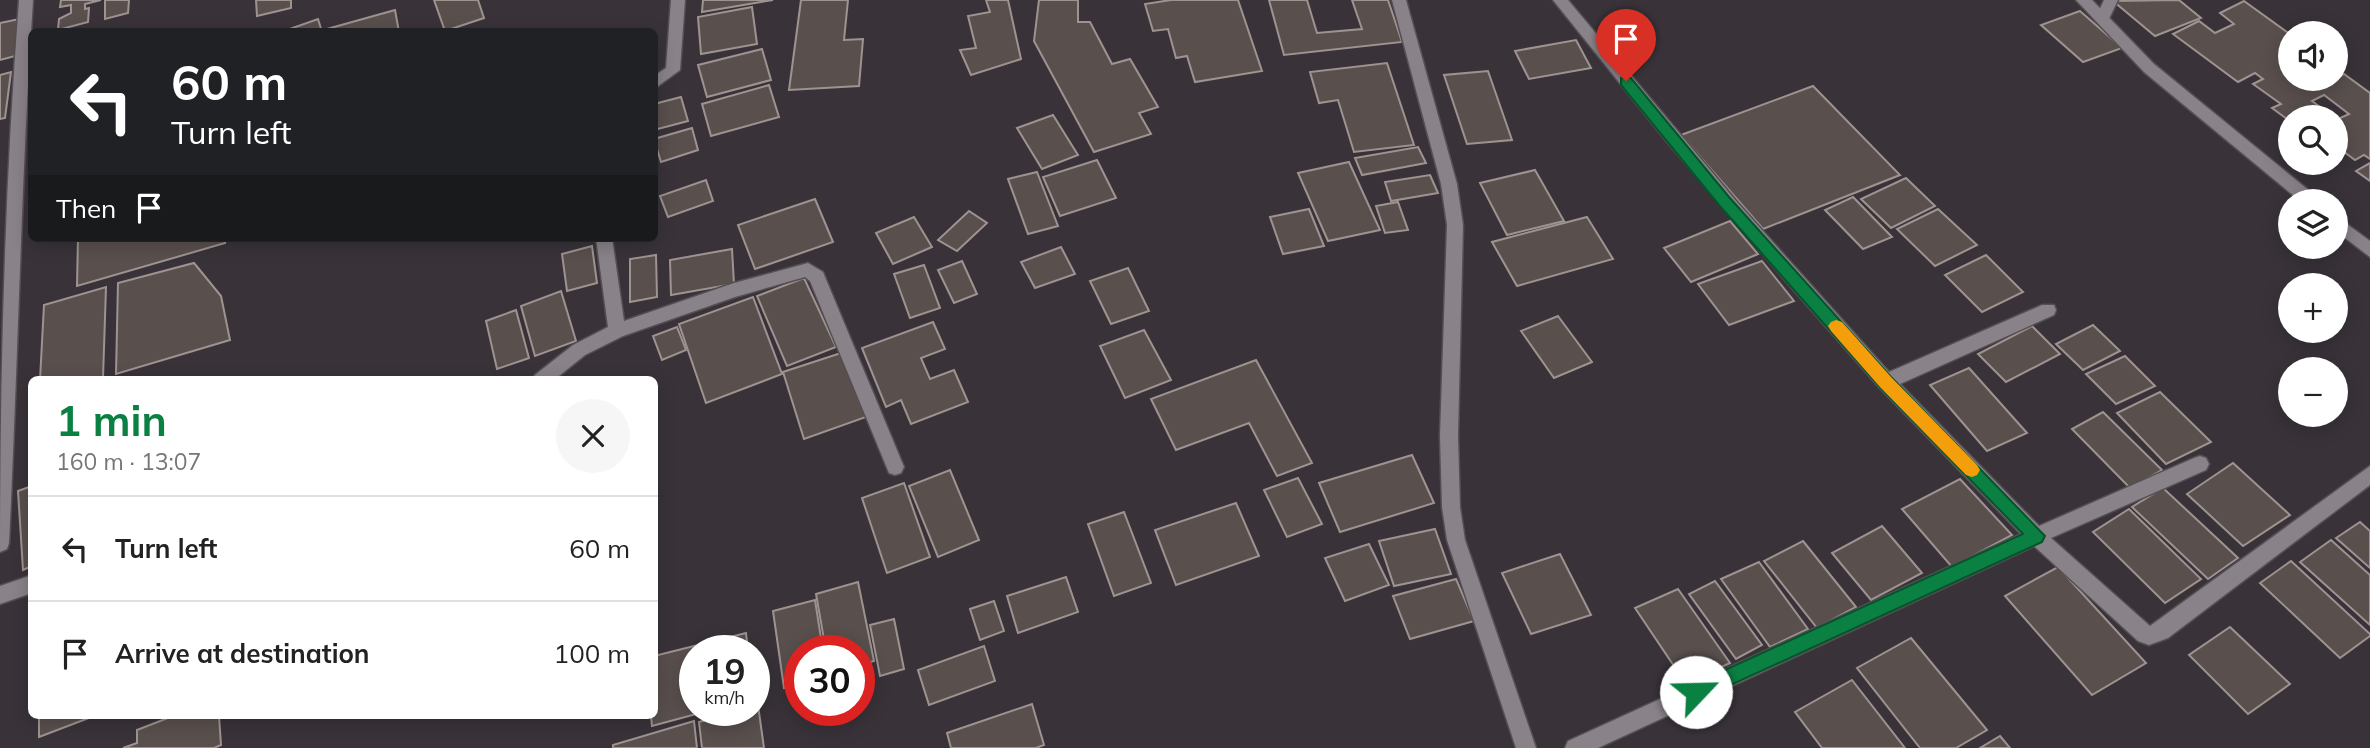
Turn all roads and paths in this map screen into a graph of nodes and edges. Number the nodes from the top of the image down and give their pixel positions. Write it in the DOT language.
graph roads {
  1 [pos="26,0"];
  2 [pos="678,0"];
  3 [pos="1399,0"];
  4 [pos="1560,0"];
  5 [pos="2083,0"];
  6 [pos="2111,0"];
  7 [pos="2102,19"];
  8 [pos="658,81"];
  9 [pos="24,141"];
  10 [pos="2296,189"];
  11 [pos="2348,232"];
  12 [pos="605,242"];
  13 [pos="2370,250"];
  14 [pos="2048,310"];
  15 [pos="617,331"];
  16 [pos="546,376"];
  17 [pos="1885,382"];
  18 [pos="2200,464"];
  19 [pos="895,467"];
  20 [pos="2370,474"];
  21 [pos="1,500"];
  22 [pos="2036,536"];
  23 [pos="0,544"];
  24 [pos="28,585"];
  25 [pos="0,595"];
  26 [pos="1526,748"];
  27 [pos="1575,748"];
  1 -- 9 [label="street"];
  2 -- 8 [label="street"];
  3 -- 26 [label="street"];
  4 -- 17 [label="street"];
  5 -- 7 [label="street"];
  6 -- 7 [label="street"];
  7 -- 10 [label="street"];
  9 -- 21 [label="street"];
  11 -- 13 [label="street"];
  12 -- 15 [label="street"];
  14 -- 17 [label="street"];
  15 -- 16 [label="street"];
  15 -- 19 [label="street"];
  17 -- 22 [label="street"];
  18 -- 22 [label="street"];
  20 -- 22 [label="street"];
  21 -- 23 [label="street"];
  22 -- 27 [label="street"];
  24 -- 25 [label="street"];
}
